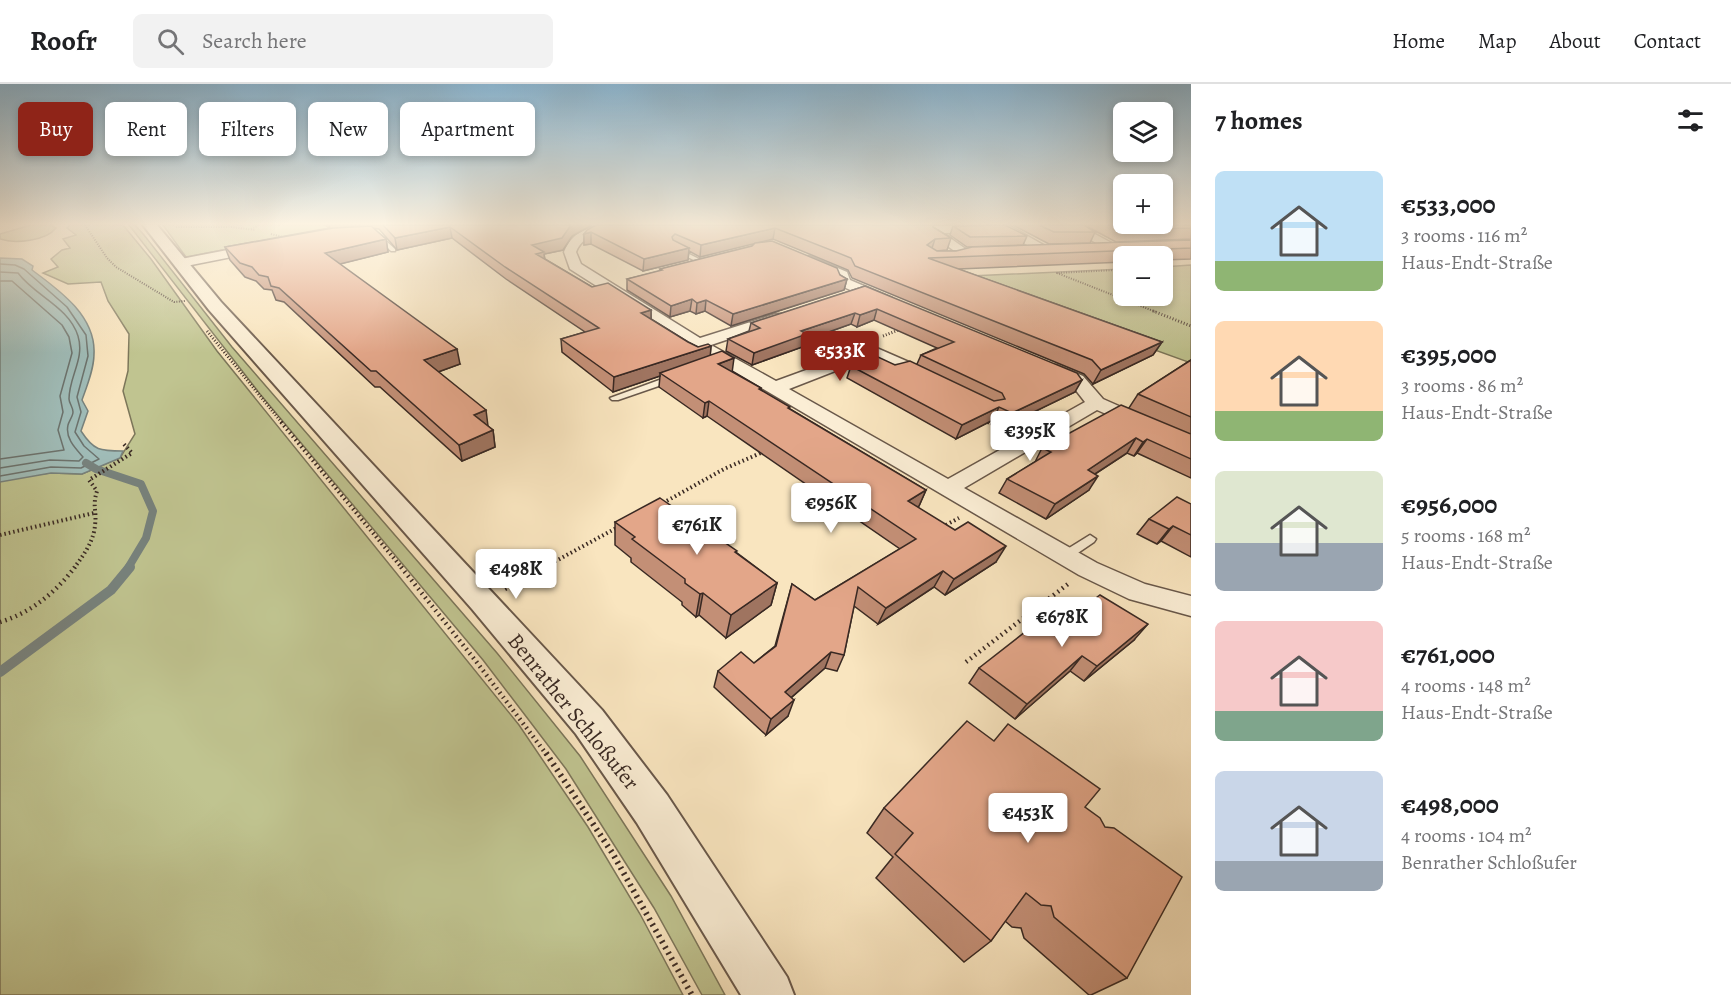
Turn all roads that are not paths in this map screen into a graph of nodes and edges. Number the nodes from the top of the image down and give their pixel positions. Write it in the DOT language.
graph roads {
  1 [pos="174,268"];
  2 [pos="207,268"];
  3 [pos="577,268"];
  4 [pos="827,268"];
  5 [pos="179,277"];
  6 [pos="628,281"];
  7 [pos="606,287"];
  8 [pos="863,290"];
  9 [pos="840,298"];
  10 [pos="899,306"];
  11 [pos="796,312"];
  12 [pos="698,344"];
  13 [pos="1034,362"];
  14 [pos="910,369"];
  15 [pos="687,373"];
  16 [pos="775,388"];
  17 [pos="615,398"];
  18 [pos="1096,403"];
  19 [pos="1191,445"];
  20 [pos="946,489"];
  21 [pos="1090,539"];
  22 [pos="1065,556"];
  23 [pos="1191,606"];
  24 [pos="769,995"];
  1 -- 5 [label="street, Benrather Schloßufer"];
  2 -- 5 [label="street"];
  3 -- 7 [label="street"];
  4 -- 8 [label="street"];
  5 -- 24 [label="street, Benrather Schloßufer"];
  6 -- 7 [label="street"];
  7 -- 12 [label="street"];
  8 -- 9 [label="street"];
  8 -- 10 [label="street"];
  11 -- 12 [label="street"];
  12 -- 16 [label="street"];
  13 -- 18 [label="street"];
  14 -- 16 [label="street"];
  15 -- 17 [label="lane"];
  16 -- 20 [label="street"];
  18 -- 19 [label="street"];
  18 -- 20 [label="street"];
  20 -- 22 [label="street"];
  21 -- 22 [label="lane"];
  22 -- 23 [label="street"];
}
